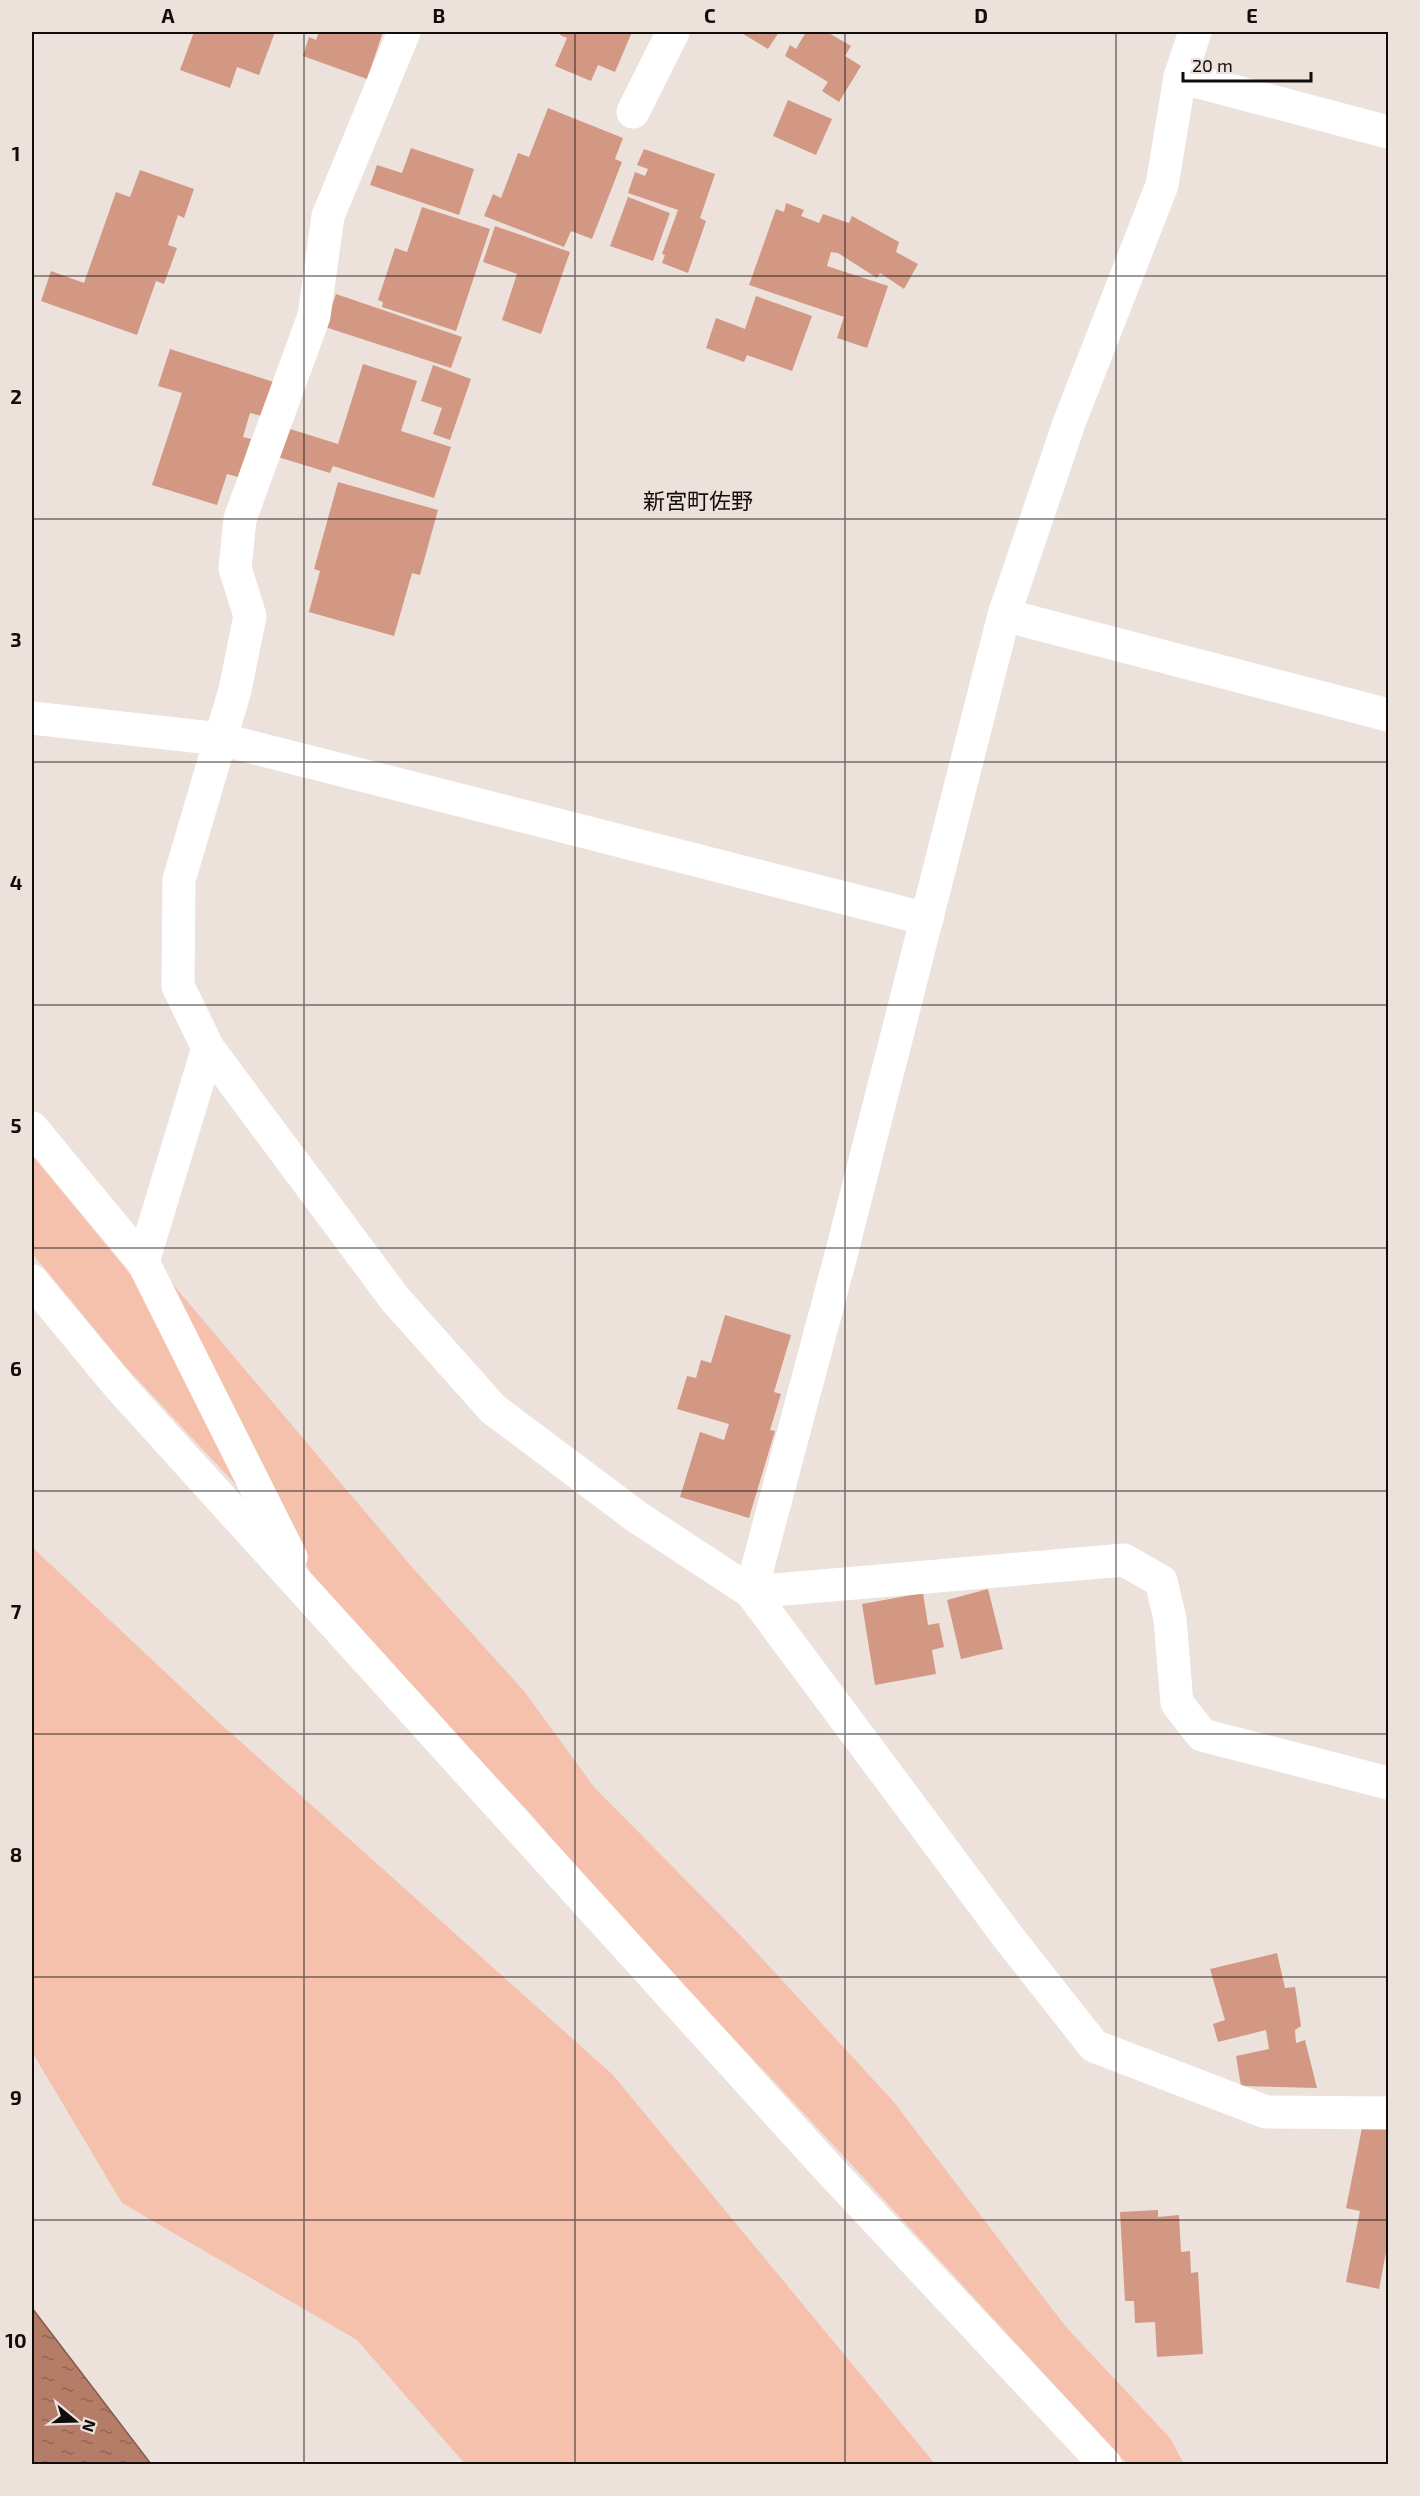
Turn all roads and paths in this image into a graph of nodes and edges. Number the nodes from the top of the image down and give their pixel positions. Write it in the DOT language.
graph roads {
  1 [pos="404,32"];
  2 [pos="673,32"];
  3 [pos="1196,32"];
  4 [pos="1180,77"];
  5 [pos="633,112"];
  6 [pos="1389,132"];
  7 [pos="1004,615"];
  8 [pos="1389,714"];
  9 [pos="32,718"];
  10 [pos="220,739"];
  11 [pos="927,919"];
  12 [pos="208,1048"];
  13 [pos="32,1128"];
  14 [pos="143,1262"];
  15 [pos="32,1281"];
  16 [pos="751,1592"];
  17 [pos="309,1593"];
  18 [pos="1389,1783"];
  19 [pos="1389,2113"];
  20 [pos="1105,2464"];
  1 -- 10 [label="street"];
  2 -- 5 [label="street"];
  3 -- 4 [label="street"];
  4 -- 6 [label="street"];
  4 -- 7 [label="street"];
  7 -- 8 [label="street"];
  7 -- 11 [label="street"];
  9 -- 10 [label="street"];
  10 -- 11 [label="street"];
  10 -- 12 [label="street"];
  11 -- 16 [label="street"];
  12 -- 14 [label="street"];
  12 -- 16 [label="street"];
  13 -- 14 [label="street"];
  14 -- 17 [label="street"];
  15 -- 17 [label="street"];
  16 -- 18 [label="street"];
  16 -- 19 [label="street"];
  17 -- 20 [label="street"];
}
